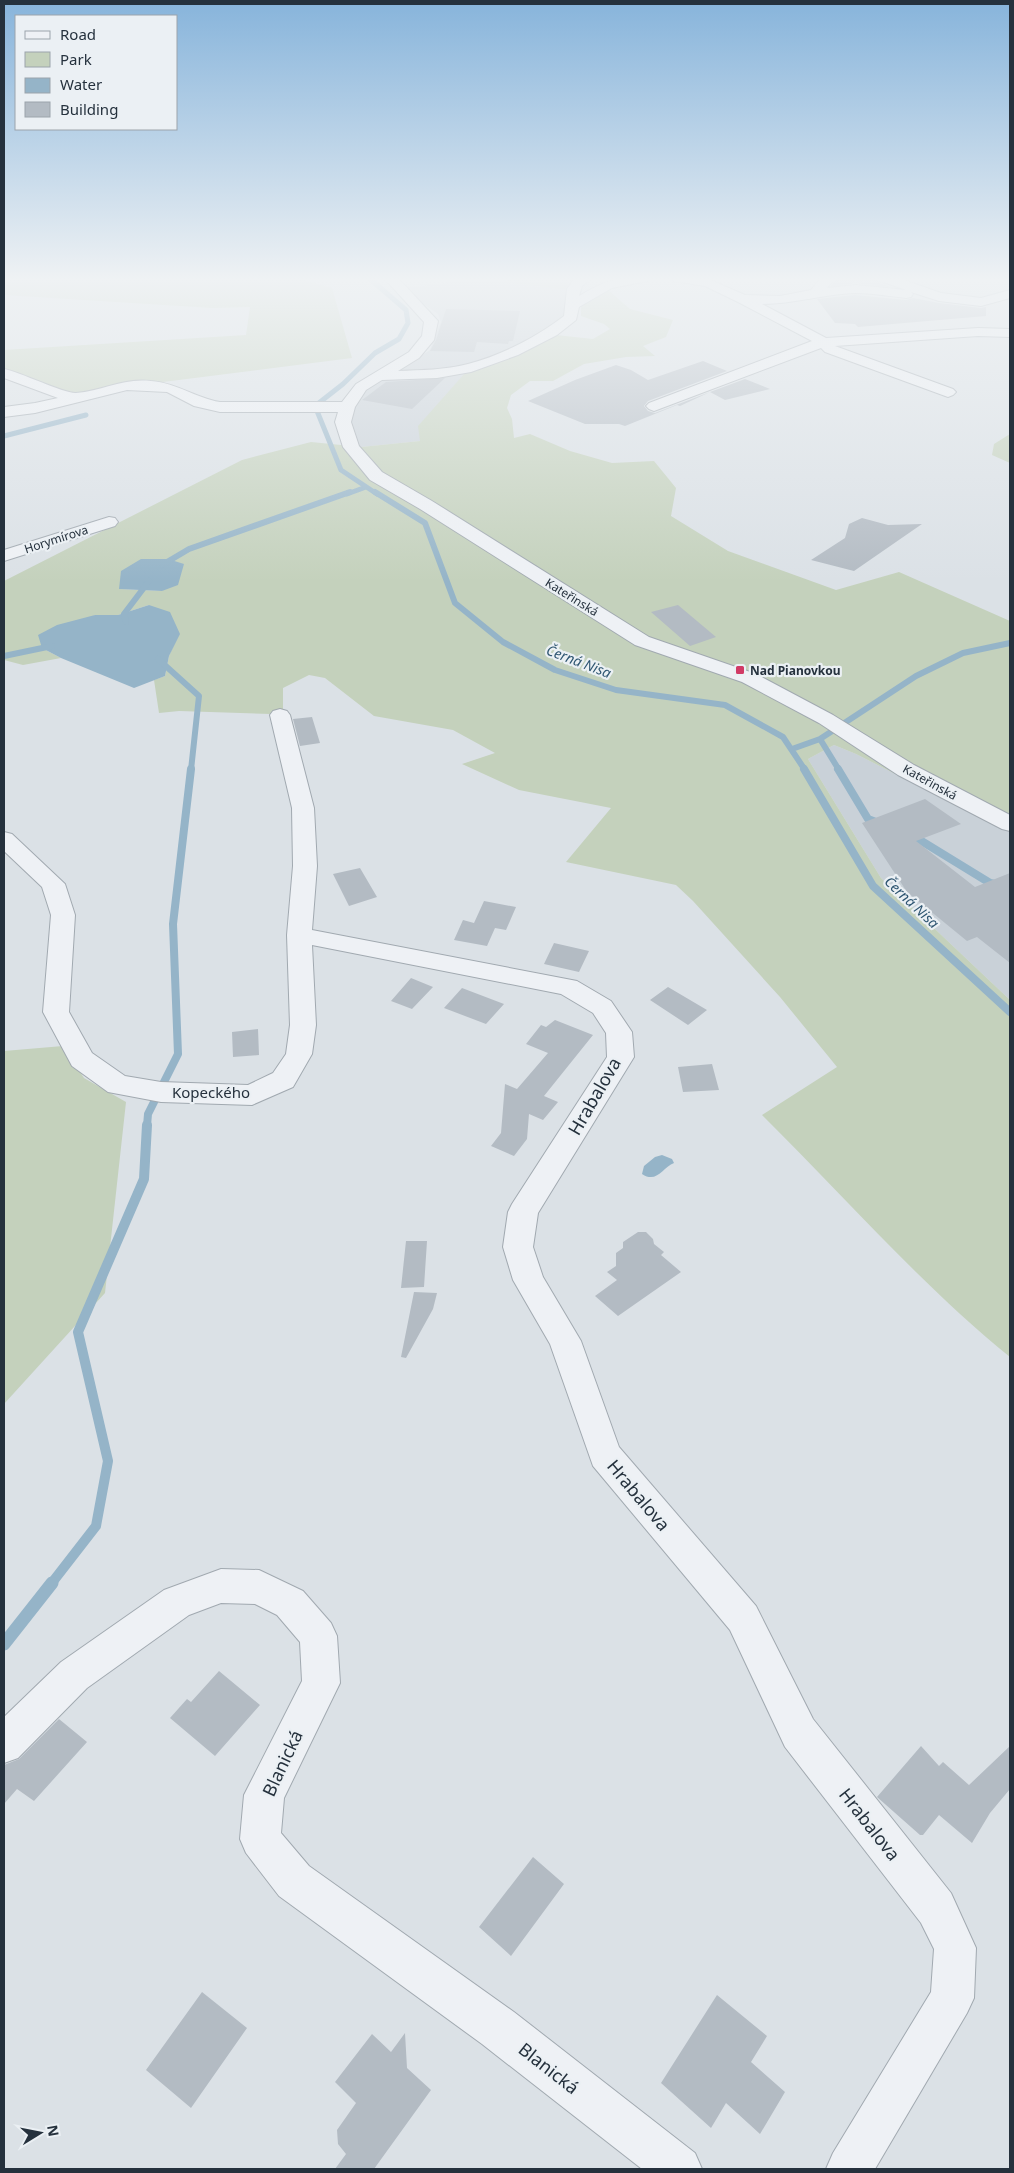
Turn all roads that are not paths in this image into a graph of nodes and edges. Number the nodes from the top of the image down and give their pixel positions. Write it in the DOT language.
graph roads {
  1 [pos="22,379"];
  2 [pos="374,379"];
  3 [pos="725,379"];
  4 [pos="913,379"];
  5 [pos="948,392"];
  6 [pos="73,398"];
  7 [pos="654,406"];
  8 [pos="347,407"];
  9 [pos="4,412"];
  10 [pos="109,522"];
  11 [pos="4,556"];
  12 [pos="280,715"];
  13 [pos="1010,824"];
  14 [pos="4,839"];
  15 [pos="299,935"];
  16 [pos="4,1744"];
  17 [pos="679,2169"];
  18 [pos="849,2169"];
  1 -- 6 [label="street"];
  2 -- 8 [label="street"];
  3 -- 7 [label="street"];
  4 -- 5 [label="street"];
  6 -- 8 [label="street"];
  6 -- 9 [label="street"];
  8 -- 13 [label="street, Kateřinská"];
  10 -- 11 [label="street, Horymírova"];
  12 -- 15 [label="street, Kopeckého"];
  14 -- 15 [label="street, Kopeckého"];
  15 -- 18 [label="street, Hrabalova"];
  16 -- 17 [label="street, Blanická"];
}
